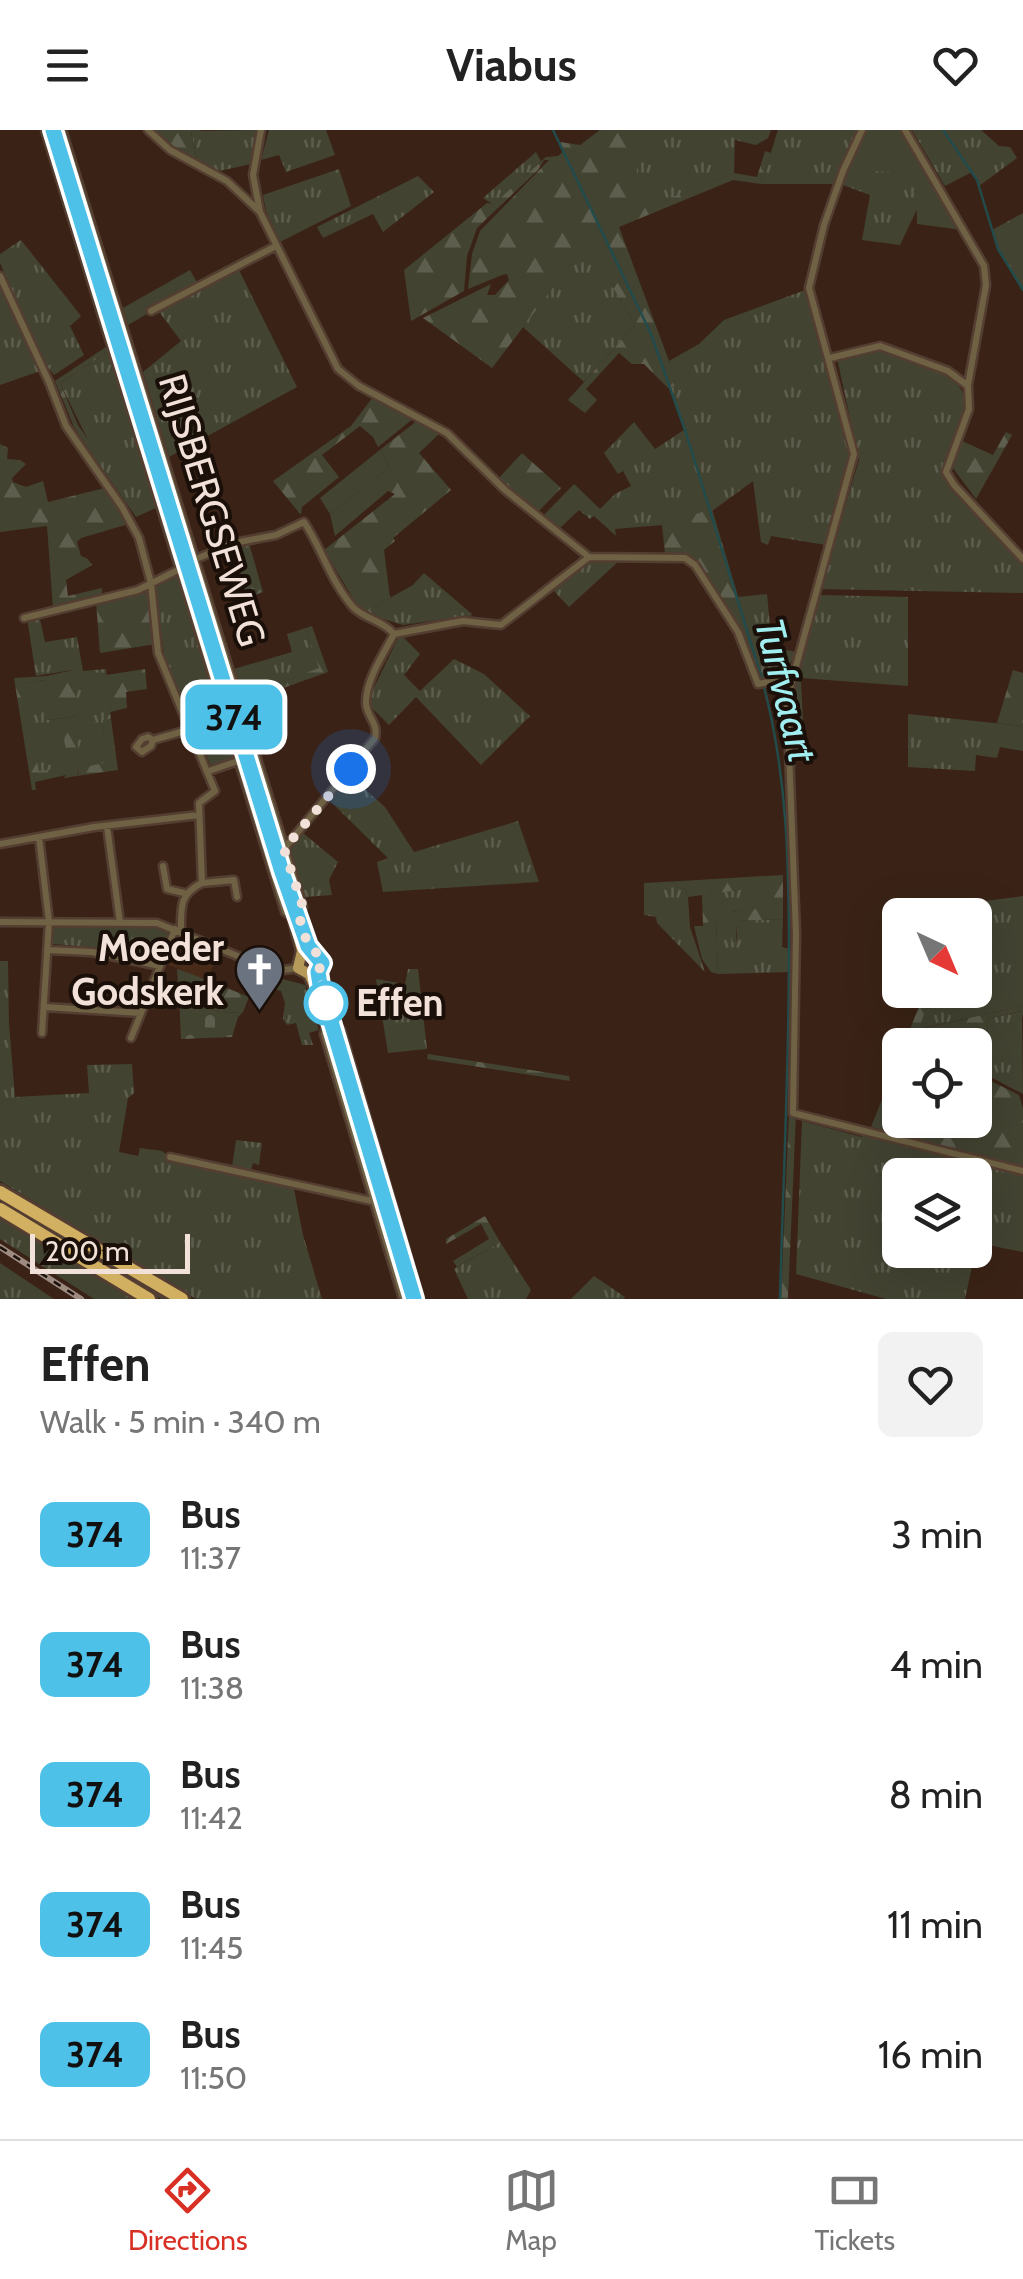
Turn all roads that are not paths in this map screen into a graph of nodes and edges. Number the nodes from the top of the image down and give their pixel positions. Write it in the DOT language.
graph roads {
  1 [pos="45,130"];
  2 [pos="53,130"];
  3 [pos="62,130"];
  4 [pos="148,130"];
  5 [pos="261,130"];
  6 [pos="862,130"];
  7 [pos="906,130"];
  8 [pos="260,212"];
  9 [pos="276,246"];
  10 [pos="0,276"];
  11 [pos="151,311"];
  12 [pos="830,358"];
  13 [pos="968,386"];
  14 [pos="588,557"];
  15 [pos="196,559"];
  16 [pos="1023,559"];
  17 [pos="180,569"];
  18 [pos="151,583"];
  19 [pos="24,618"];
  20 [pos="394,634"];
  21 [pos="793,676"];
  22 [pos="191,729"];
  23 [pos="153,740"];
  24 [pos="238,761"];
  25 [pos="209,770"];
  26 [pos="199,815"];
  27 [pos="107,826"];
  28 [pos="39,837"];
  29 [pos="0,844"];
  30 [pos="284,849"];
  31 [pos="163,866"];
  32 [pos="202,883"];
  33 [pos="184,894"];
  34 [pos="237,898"];
  35 [pos="295,914"];
  36 [pos="0,922"];
  37 [pos="49,922"];
  38 [pos="120,924"];
  39 [pos="178,930"];
  40 [pos="47,950"];
  41 [pos="307,953"];
  42 [pos="160,966"];
  43 [pos="308,971"];
  44 [pos="44,1007"];
  45 [pos="142,1013"];
  46 [pos="331,1028"];
  47 [pos="42,1034"];
  48 [pos="131,1038"];
  49 [pos="170,1157"];
  50 [pos="1023,1171"];
  51 [pos="0,1192"];
  52 [pos="372,1201"];
  53 [pos="0,1209"];
  54 [pos="149,1299"];
  55 [pos="182,1299"];
  56 [pos="404,1299"];
  57 [pos="417,1299"];
  1 -- 17 [label="street, RIJSBERGSEWEG"];
  2 -- 35 [label="main road, RIJSBERGSEWEG"];
  3 -- 15 [label="street, RIJSBERGSEWEG"];
  4 -- 8 [label="street"];
  5 -- 8 [label="street"];
  6 -- 12 [label="street"];
  7 -- 13 [label="street"];
  8 -- 9 [label="street"];
  9 -- 11 [label="street"];
  9 -- 14 [label="street"];
  10 -- 18 [label="street"];
  12 -- 13 [label="street"];
  12 -- 21 [label="street"];
  13 -- 16 [label="street"];
  14 -- 20 [label="street"];
  14 -- 21 [label="street"];
  15 -- 20 [label="street"];
  15 -- 30 [label="street, RIJSBERGSEWEG"];
  17 -- 18 [label="street"];
  17 -- 24 [label="street, RIJSBERGSEWEG"];
  18 -- 19 [label="street"];
  18 -- 22 [label="street"];
  20 -- 30 [label="street"];
  21 -- 50 [label="street"];
  22 -- 23 [label="street"];
  22 -- 25 [label="street"];
  24 -- 25 [label="street"];
  24 -- 35 [label="street, RIJSBERGSEWEG"];
  25 -- 26 [label="street"];
  26 -- 27 [label="street"];
  26 -- 32 [label="street"];
  27 -- 28 [label="street"];
  27 -- 38 [label="street"];
  28 -- 29 [label="street"];
  28 -- 37 [label="street"];
  30 -- 35 [label="street, RIJSBERGSEWEG"];
  31 -- 33 [label="street"];
  32 -- 33 [label="street"];
  32 -- 34 [label="street"];
  33 -- 39 [label="street"];
  35 -- 41 [label="main road, RIJSBERGSEWEG"];
  36 -- 37 [label="street"];
  37 -- 38 [label="street"];
  37 -- 40 [label="street"];
  38 -- 39 [label="street"];
  39 -- 42 [label="street"];
  39 -- 43 [label="street"];
  40 -- 42 [label="street"];
  40 -- 44 [label="street"];
  41 -- 43 [label="main road"];
  41 -- 43 [label="main road, RIJSBERGSEWEG"];
  42 -- 45 [label="street"];
  43 -- 46 [label="main road"];
  44 -- 45 [label="street"];
  44 -- 47 [label="street"];
  45 -- 48 [label="street"];
  46 -- 52 [label="street"];
  46 -- 57 [label="street"];
  46 -- 57 [label="main road"];
  49 -- 52 [label="street"];
  51 -- 55 [label="highway"];
  52 -- 56 [label="street"];
  53 -- 54 [label="highway"];
}
